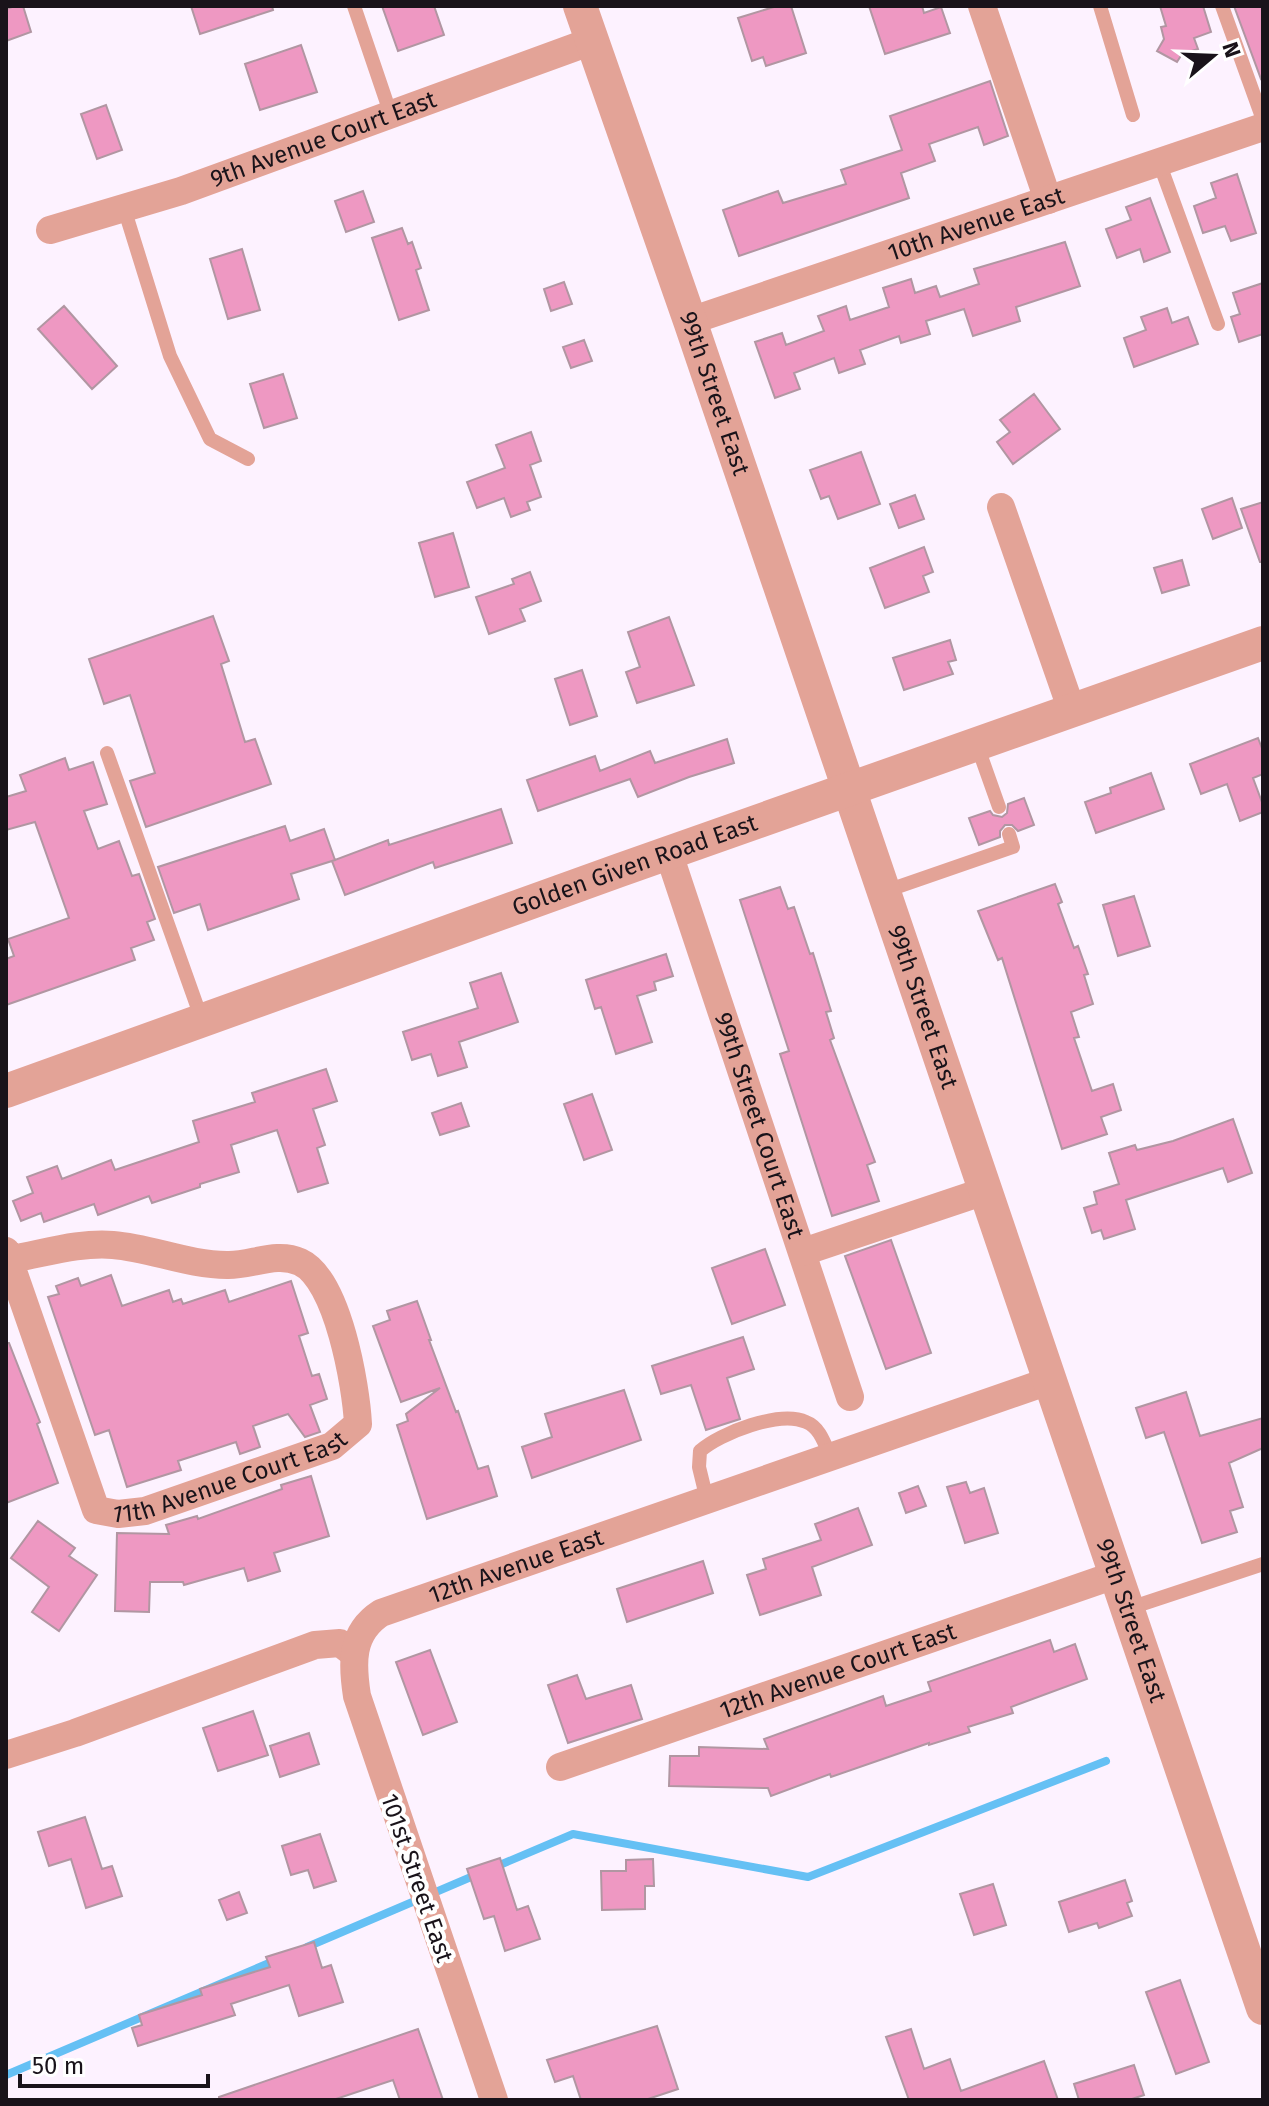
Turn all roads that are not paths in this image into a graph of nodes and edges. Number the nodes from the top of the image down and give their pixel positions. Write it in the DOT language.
graph roads {
  1 [pos="354,6"];
  2 [pos="580,6"];
  3 [pos="982,6"];
  4 [pos="1100,6"];
  5 [pos="1222,6"];
  6 [pos="592,41"];
  7 [pos="391,115"];
  8 [pos="1133,115"];
  9 [pos="1263,120"];
  10 [pos="1263,127"];
  11 [pos="1159,162"];
  12 [pos="1048,200"];
  13 [pos="124,208"];
  14 [pos="50,230"];
  15 [pos="690,321"];
  16 [pos="1218,324"];
  17 [pos="248,459"];
  18 [pos="1001,507"];
  19 [pos="1263,643"];
  20 [pos="1072,711"];
  21 [pos="977,745"];
  22 [pos="107,753"];
  23 [pos="848,791"];
  24 [pos="999,807"];
  25 [pos="1009,834"];
  26 [pos="669,854"];
  27 [pos="883,892"];
  28 [pos="202,1020"];
  29 [pos="6,1091"];
  30 [pos="985,1191"];
  31 [pos="803,1252"];
  32 [pos="8,1255"];
  33 [pos="1049,1381"];
  34 [pos="850,1397"];
  35 [pos="831,1458"];
  36 [pos="707,1500"];
  37 [pos="1263,1564"];
  38 [pos="1115,1575"];
  39 [pos="1126,1609"];
  40 [pos="353,1653"];
  41 [pos="6,1755"];
  42 [pos="560,1767"];
  43 [pos="1263,2008"];
  44 [pos="494,2100"];
  1 -- 7 [label="lane"];
  2 -- 6 [label="street, 99th Street East"];
  3 -- 12 [label="street"];
  4 -- 8 [label="lane"];
  5 -- 9 [label="lane"];
  6 -- 7 [label="street, 9th Avenue Court East"];
  6 -- 15 [label="street, 99th Street East"];
  7 -- 13 [label="street, 9th Avenue Court East"];
  10 -- 11 [label="street, 10th Avenue East"];
  11 -- 12 [label="street, 10th Avenue East"];
  11 -- 16 [label="lane"];
  12 -- 15 [label="street, 10th Avenue East"];
  13 -- 14 [label="street, 9th Avenue Court East"];
  13 -- 17 [label="lane"];
  15 -- 23 [label="street, 99th Street East"];
  18 -- 20 [label="street"];
  19 -- 20 [label="street, Golden Given Road East"];
  20 -- 21 [label="street, Golden Given Road East"];
  21 -- 23 [label="street, Golden Given Road East"];
  21 -- 24 [label="lane"];
  22 -- 28 [label="lane"];
  23 -- 26 [label="street, Golden Given Road East"];
  23 -- 27 [label="street, 99th Street East"];
  25 -- 27 [label="lane"];
  26 -- 28 [label="street, Golden Given Road East"];
  26 -- 31 [label="street, 99th Street Court East"];
  27 -- 30 [label="street, 99th Street East"];
  28 -- 29 [label="street, Golden Given Road East"];
  30 -- 31 [label="street"];
  30 -- 33 [label="street, 99th Street East"];
  31 -- 34 [label="street, 99th Street Court East"];
  32 -- 32 [label="street, 11th Avenue Court East"];
  33 -- 35 [label="street, 12th Avenue East"];
  33 -- 38 [label="street, 99th Street East"];
  35 -- 36 [label="street, 12th Avenue East"];
  35 -- 36 [label="lane"];
  36 -- 40 [label="street, 12th Avenue East"];
  37 -- 39 [label="lane"];
  38 -- 39 [label="street, 99th Street East"];
  38 -- 42 [label="street, 12th Avenue Court East"];
  39 -- 43 [label="street, 99th Street East"];
  40 -- 41 [label="street"];
  40 -- 44 [label="street, 101st Street East"];
}
